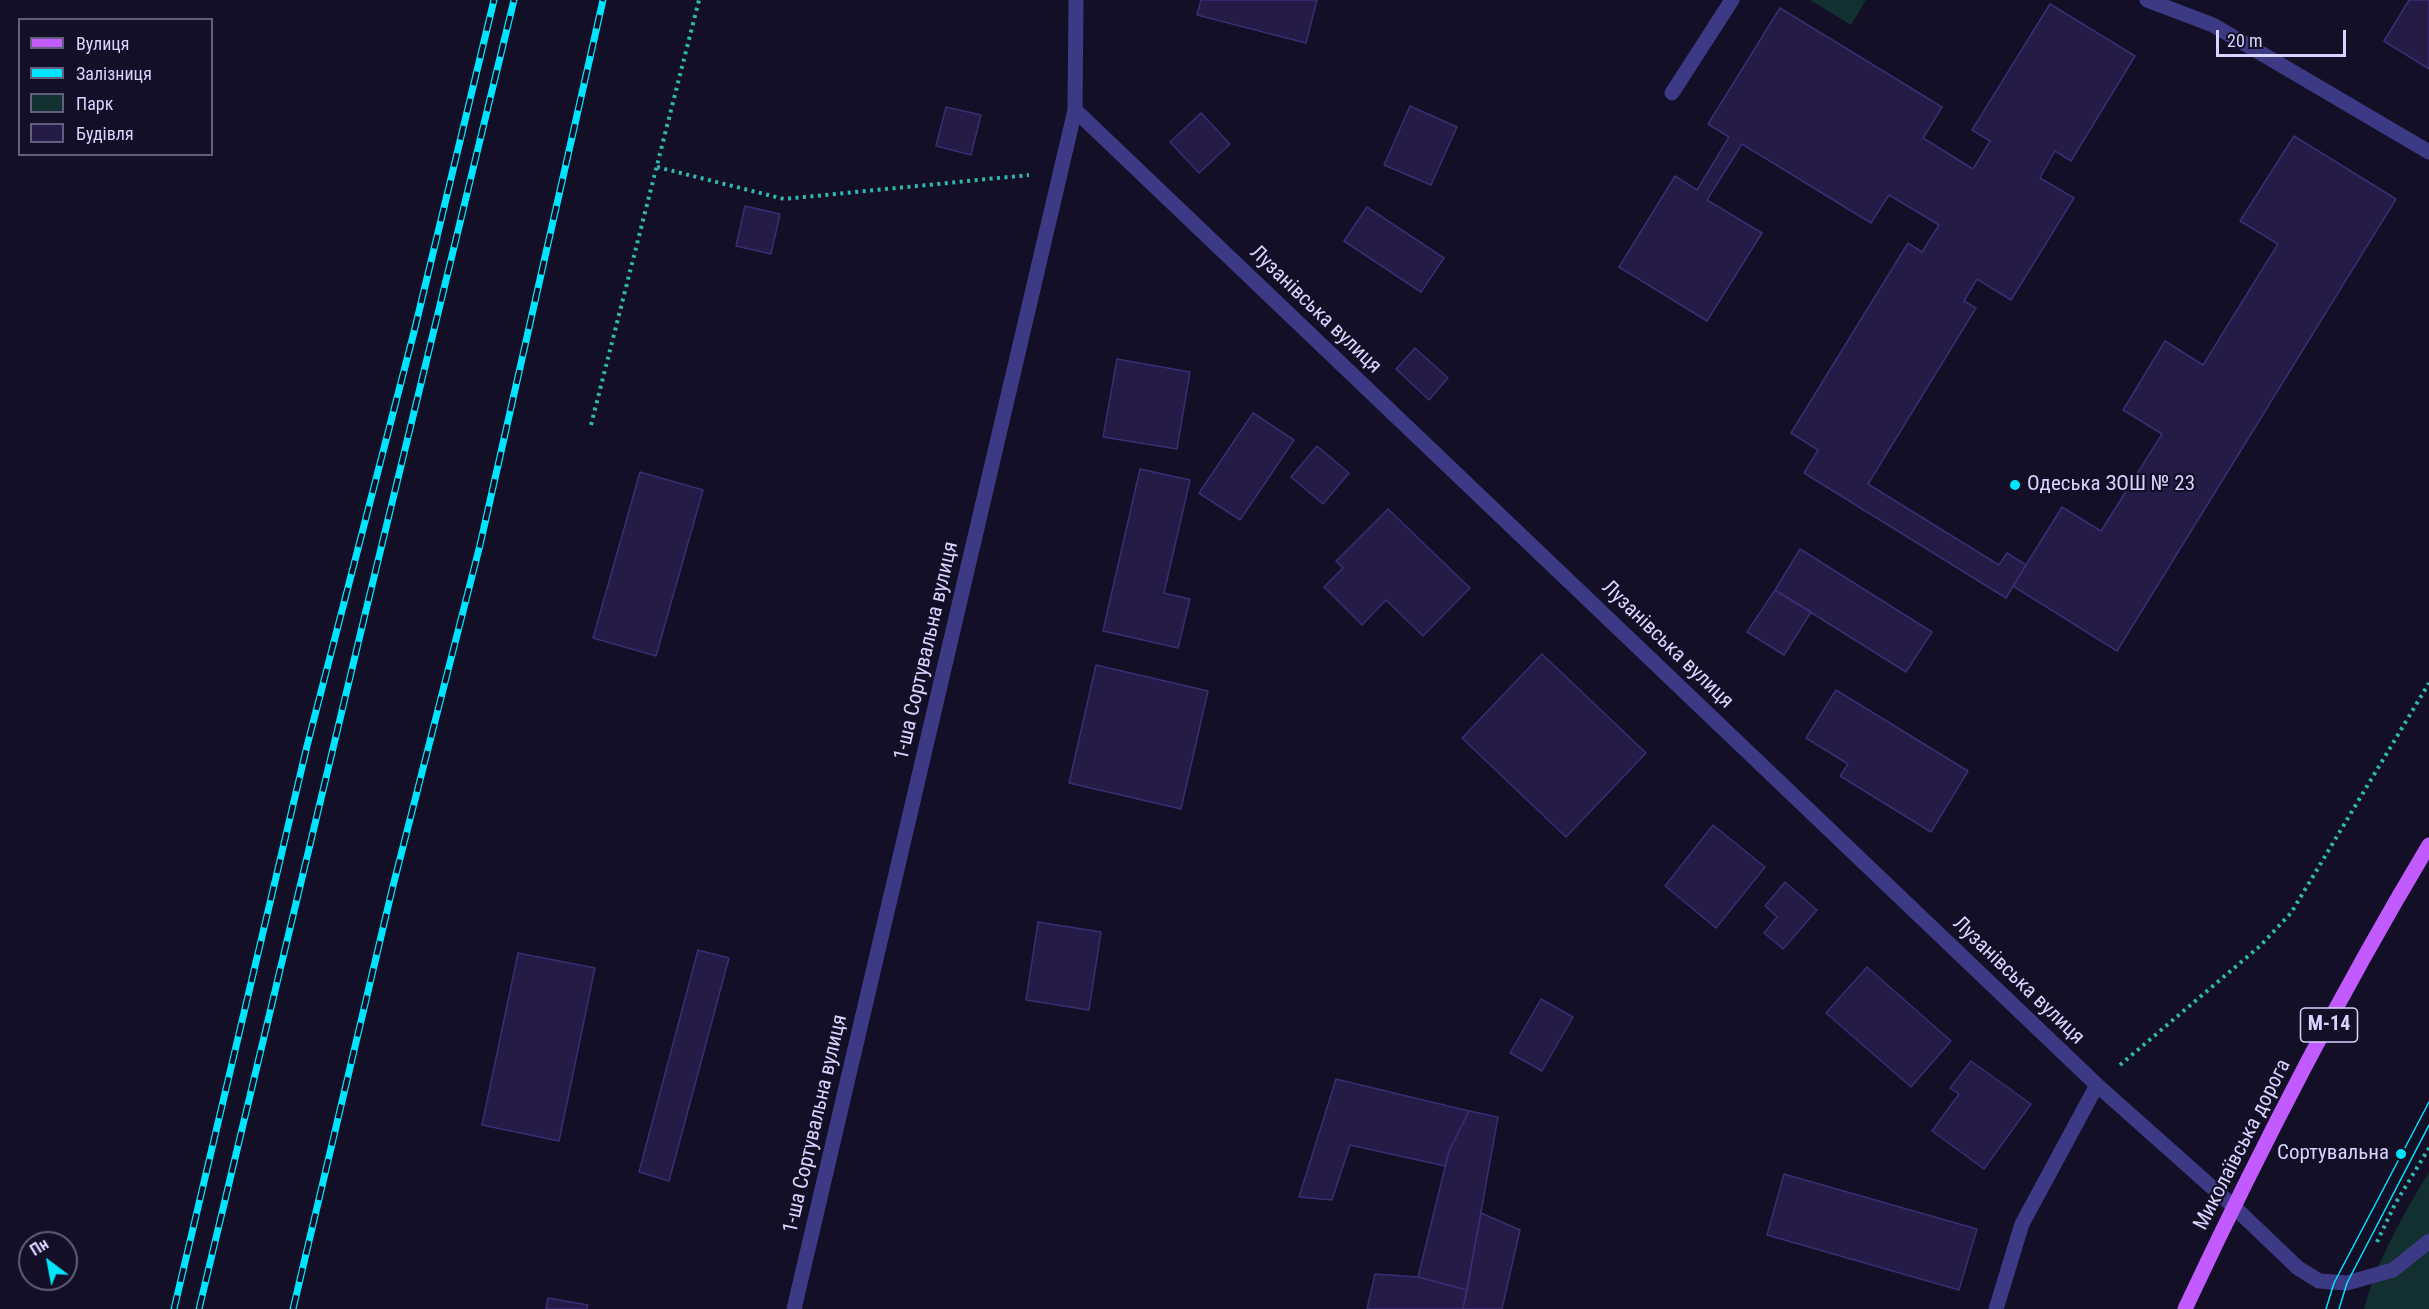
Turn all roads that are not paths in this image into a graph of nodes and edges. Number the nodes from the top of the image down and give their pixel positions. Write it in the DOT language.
graph roads {
  1 [pos="1076,0"];
  2 [pos="1732,0"];
  3 [pos="2146,0"];
  4 [pos="1672,93"];
  5 [pos="1076,110"];
  6 [pos="2429,152"];
  7 [pos="2429,846"];
  8 [pos="2097,1084"];
  9 [pos="2233,1206"];
  10 [pos="2429,1241"];
  11 [pos="794,1309"];
  12 [pos="1996,1309"];
  13 [pos="2185,1309"];
  1 -- 5 [label="street, 1-ша Сортувальна вулиця"];
  2 -- 4 [label="street"];
  3 -- 6 [label="street"];
  5 -- 8 [label="street, Лузанівська вулиця"];
  5 -- 11 [label="street, 1-ша Сортувальна вулиця"];
  7 -- 9 [label="main road, Миколаївська дорога / М-14"];
  8 -- 9 [label="street, Лузанівська вулиця"];
  8 -- 12 [label="street"];
  9 -- 10 [label="street, Лузанівська вулиця"];
  9 -- 13 [label="main road, Миколаївська дорога / М-14"];
}
